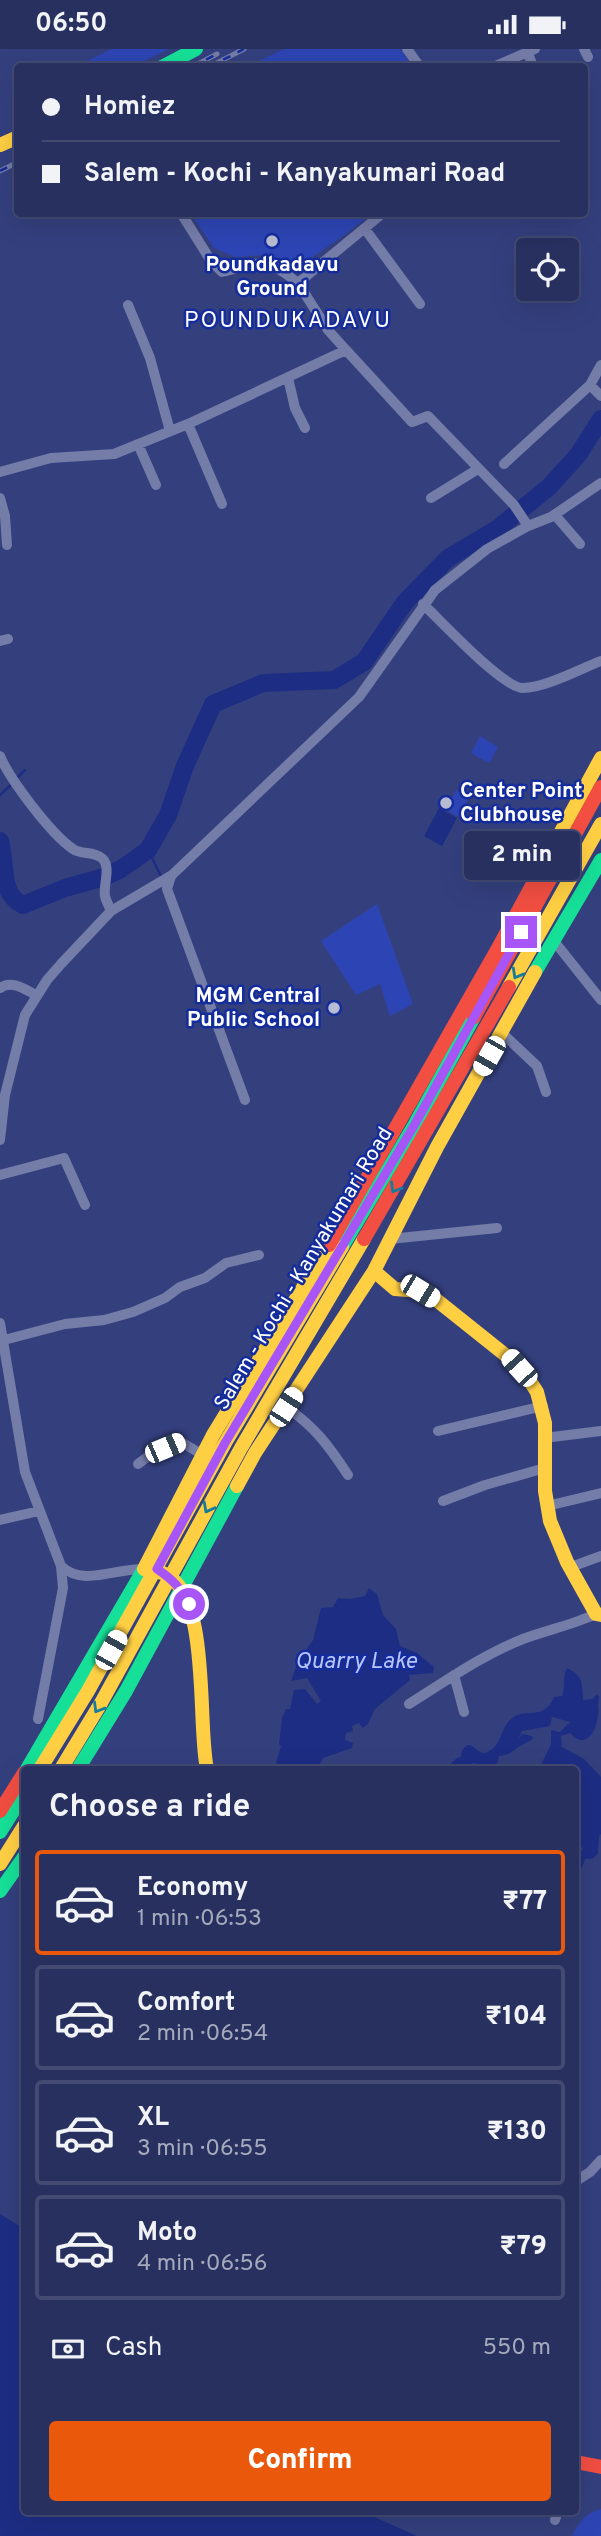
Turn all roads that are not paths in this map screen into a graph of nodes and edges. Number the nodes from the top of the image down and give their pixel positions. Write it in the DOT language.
graph roads {
  1 [pos="197,49"];
  2 [pos="532,51"];
  3 [pos="170,63"];
  4 [pos="503,63"];
  5 [pos="184,217"];
  6 [pos="378,217"];
  7 [pos="365,229"];
  8 [pos="298,283"];
  9 [pos="420,304"];
  10 [pos="128,305"];
  11 [pos="346,350"];
  12 [pos="601,365"];
  13 [pos="288,378"];
  14 [pos="590,386"];
  15 [pos="600,395"];
  16 [pos="188,424"];
  17 [pos="304,428"];
  18 [pos="170,431"];
  19 [pos="138,444"];
  20 [pos="505,464"];
  21 [pos="478,469"];
  22 [pos="0,472"];
  23 [pos="601,483"];
  24 [pos="156,485"];
  25 [pos="0,498"];
  26 [pos="431,498"];
  27 [pos="222,504"];
  28 [pos="555,515"];
  29 [pos="526,523"];
  30 [pos="580,544"];
  31 [pos="7,545"];
  32 [pos="424,604"];
  33 [pos="601,661"];
  34 [pos="0,756"];
  35 [pos="601,758"];
  36 [pos="601,787"];
  37 [pos="601,824"];
  38 [pos="601,860"];
  39 [pos="172,876"];
  40 [pos="111,911"];
  41 [pos="554,941"];
  42 [pos="0,988"];
  43 [pos="36,995"];
  44 [pos="601,1000"];
  45 [pos="502,1033"];
  46 [pos="546,1092"];
  47 [pos="244,1100"];
  48 [pos="0,1140"];
  49 [pos="0,1175"];
  50 [pos="85,1205"];
  51 [pos="497,1228"];
  52 [pos="390,1239"];
  53 [pos="260,1255"];
  54 [pos="373,1271"];
  55 [pos="0,1322"];
  56 [pos="4,1340"];
  57 [pos="542,1406"];
  58 [pos="286,1407"];
  59 [pos="438,1431"];
  60 [pos="601,1431"];
  61 [pos="544,1438"];
  62 [pos="203,1455"];
  63 [pos="138,1464"];
  64 [pos="545,1468"];
  65 [pos="348,1475"];
  66 [pos="601,1493"];
  67 [pos="443,1501"];
  68 [pos="547,1506"];
  69 [pos="39,1511"];
  70 [pos="0,1520"];
  71 [pos="601,1556"];
  72 [pos="61,1566"];
  73 [pos="570,1567"];
  74 [pos="150,1569"];
  75 [pos="171,1578"];
  76 [pos="182,1590"];
  77 [pos="598,1614"];
  78 [pos="454,1675"];
  79 [pos="409,1705"];
  80 [pos="464,1712"];
  81 [pos="38,1719"];
  82 [pos="28,1766"];
  83 [pos="42,1766"];
  84 [pos="63,1766"];
  85 [pos="80,1766"];
  86 [pos="206,1766"];
  87 [pos="21,1777"];
  88 [pos="21,1799"];
  89 [pos="0,1811"];
  90 [pos="21,1831"];
  91 [pos="0,1832"];
  92 [pos="21,1861"];
  93 [pos="0,1864"];
  94 [pos="0,1891"];
  95 [pos="601,2160"];
  96 [pos="579,2179"];
  97 [pos="579,2463"];
  98 [pos="601,2467"];
  1 -- 3 [label="main road"];
  2 -- 4 [label="street"];
  5 -- 8 [label="street"];
  6 -- 7 [label="street"];
  7 -- 8 [label="street"];
  7 -- 9 [label="street"];
  8 -- 11 [label="street"];
  10 -- 18 [label="street"];
  11 -- 13 [label="street"];
  11 -- 21 [label="street"];
  12 -- 14 [label="street"];
  13 -- 16 [label="street"];
  13 -- 17 [label="street"];
  14 -- 15 [label="street"];
  14 -- 20 [label="street"];
  16 -- 18 [label="street"];
  16 -- 27 [label="street"];
  18 -- 19 [label="street"];
  19 -- 22 [label="street"];
  19 -- 24 [label="street"];
  21 -- 26 [label="street"];
  21 -- 29 [label="street"];
  23 -- 28 [label="street"];
  25 -- 31 [label="street"];
  28 -- 29 [label="street"];
  28 -- 30 [label="street"];
  29 -- 32 [label="street"];
  32 -- 33 [label="street"];
  32 -- 39 [label="street"];
  34 -- 40 [label="street"];
  35 -- 62 [label="main road"];
  36 -- 74 [label="main road, Salem - Kochi - Kanyakumari Road"];
  37 -- 75 [label="main road, Salem - Kochi - Kanyakumari Road, one-way"];
  38 -- 41 [label="main road"];
  39 -- 40 [label="street"];
  39 -- 47 [label="street"];
  40 -- 43 [label="street"];
  41 -- 44 [label="street"];
  41 -- 45 [label="main road"];
  42 -- 43 [label="street"];
  43 -- 48 [label="street"];
  45 -- 46 [label="street"];
  45 -- 52 [label="main road"];
  49 -- 50 [label="street"];
  51 -- 52 [label="street"];
  52 -- 54 [label="main road"];
  53 -- 56 [label="street"];
  54 -- 57 [label="main road"];
  54 -- 58 [label="main road"];
  55 -- 56 [label="street"];
  56 -- 69 [label="street"];
  57 -- 59 [label="street"];
  57 -- 61 [label="main road"];
  58 -- 65 [label="street"];
  58 -- 76 [label="main road"];
  60 -- 61 [label="street"];
  61 -- 64 [label="main road"];
  62 -- 63 [label="street"];
  62 -- 74 [label="main road"];
  64 -- 67 [label="street"];
  64 -- 68 [label="main road"];
  66 -- 68 [label="street"];
  68 -- 73 [label="main road"];
  69 -- 70 [label="street"];
  69 -- 72 [label="street"];
  71 -- 73 [label="street"];
  72 -- 74 [label="street"];
  72 -- 81 [label="street"];
  73 -- 77 [label="main road"];
  74 -- 75 [label="main road"];
  74 -- 82 [label="main road"];
  74 -- 83 [label="main road, Salem - Kochi - Kanyakumari Road"];
  75 -- 76 [label="main road"];
  75 -- 84 [label="main road, Salem - Kochi - Kanyakumari Road, one-way"];
  76 -- 85 [label="main road"];
  76 -- 86 [label="main road"];
  77 -- 78 [label="street"];
  78 -- 79 [label="street"];
  78 -- 80 [label="street"];
  87 -- 89 [label="main road"];
  88 -- 91 [label="main road"];
  90 -- 93 [label="main road"];
  92 -- 94 [label="main road"];
  95 -- 96 [label="street"];
  97 -- 98 [label="main road"];
}
